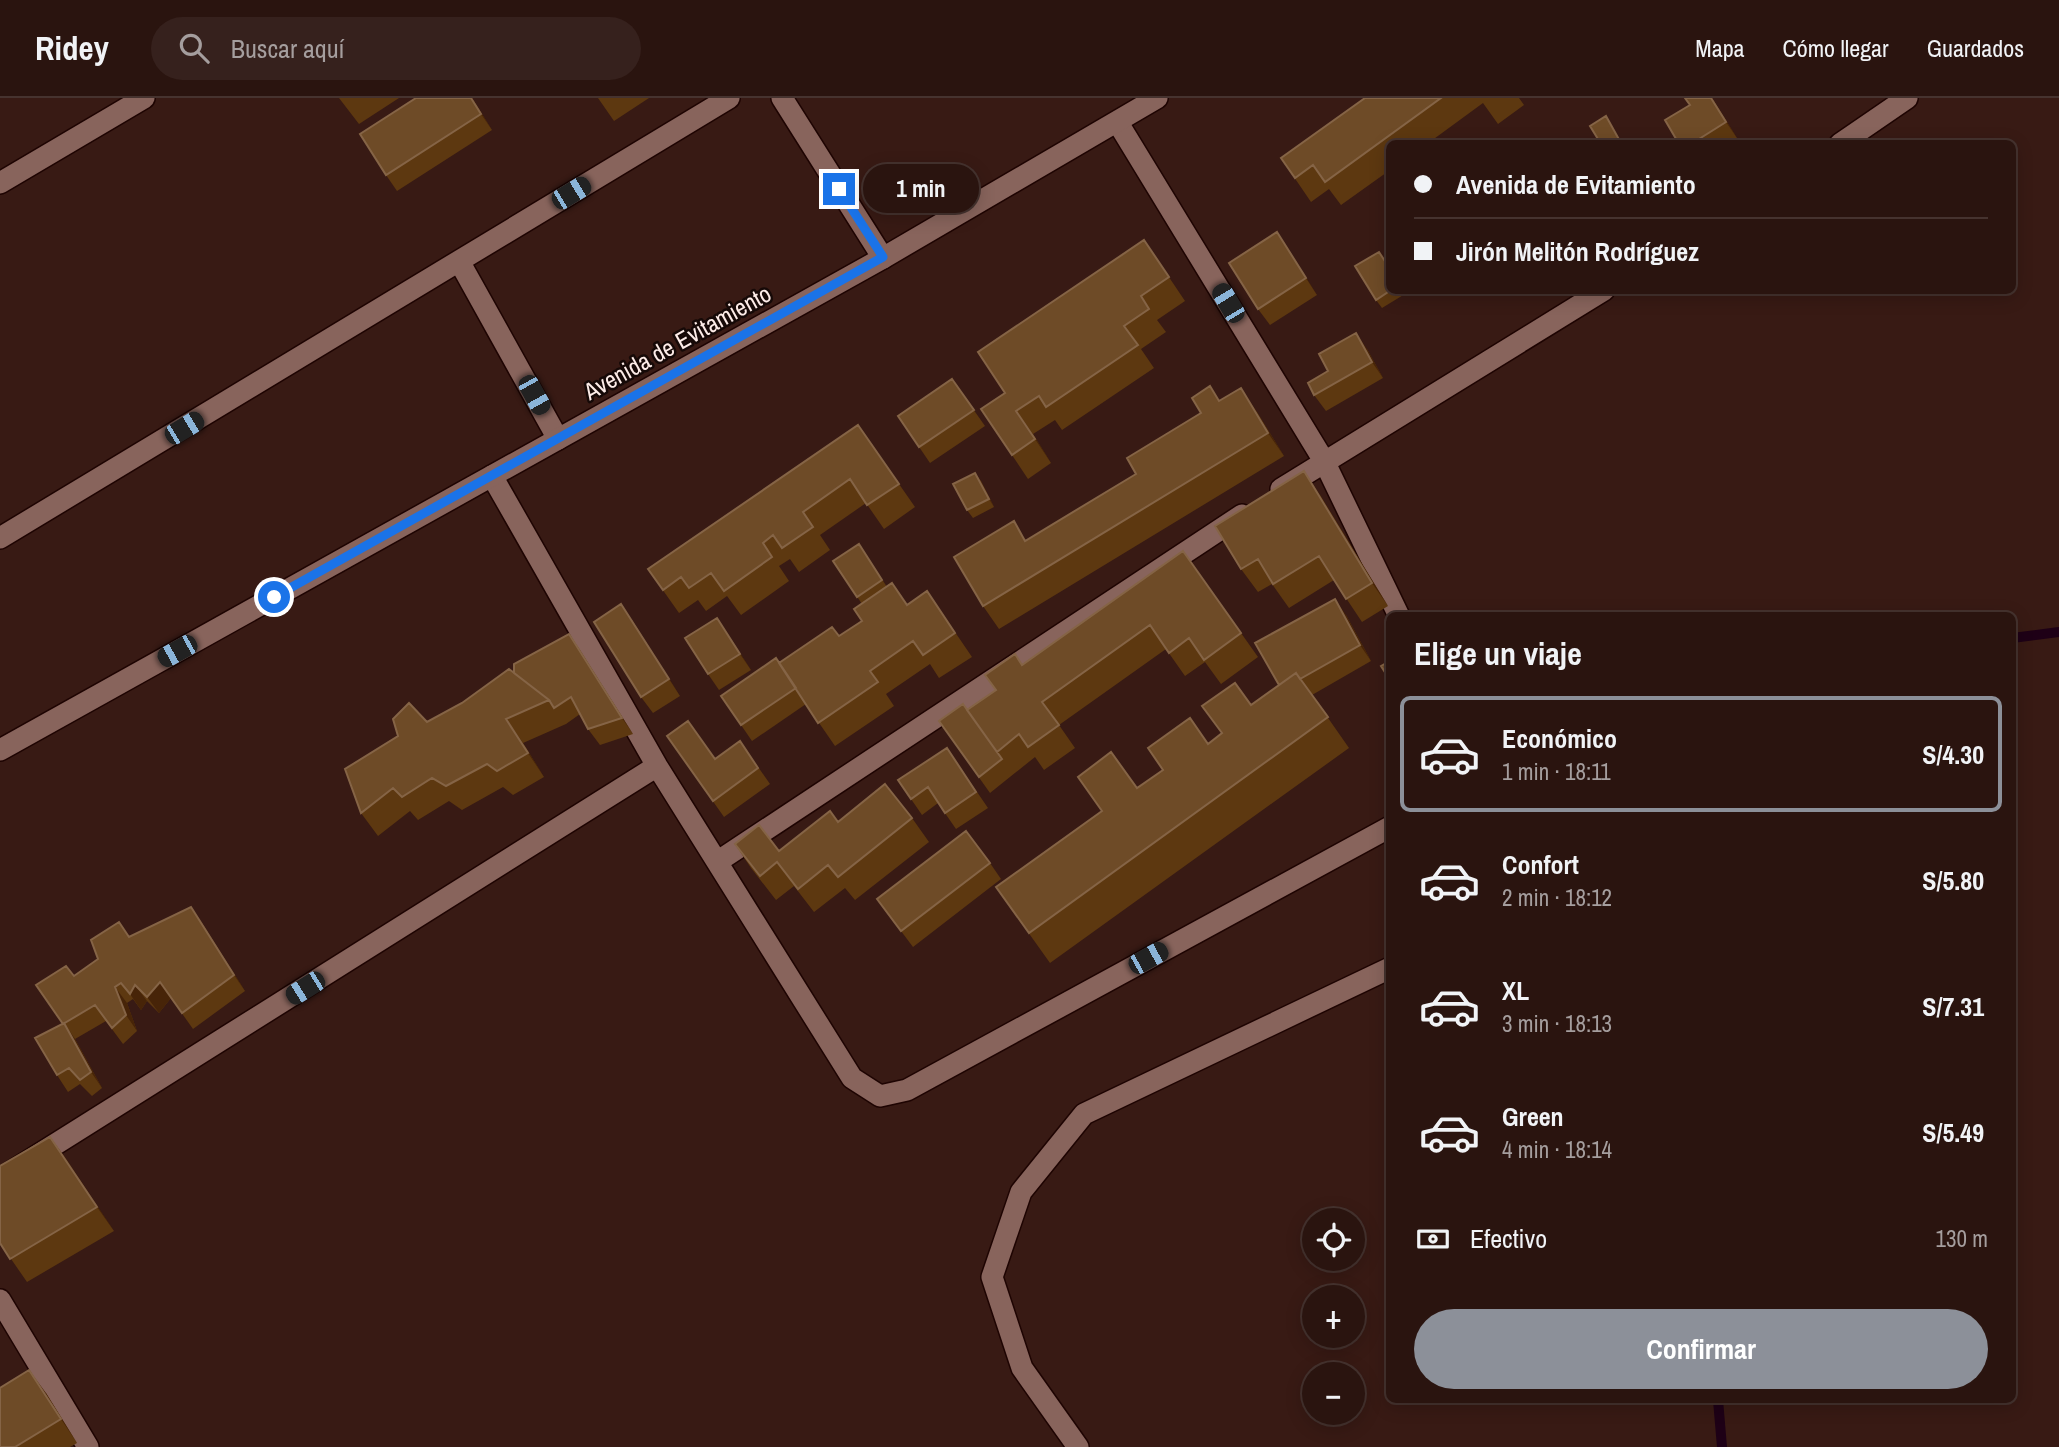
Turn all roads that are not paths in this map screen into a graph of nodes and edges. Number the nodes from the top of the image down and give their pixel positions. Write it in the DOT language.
graph roads {
  1 [pos="144,98"];
  2 [pos="729,98"];
  3 [pos="782,98"];
  4 [pos="1157,98"];
  5 [pos="1908,98"];
  6 [pos="1118,123"];
  7 [pos="1846,140"];
  8 [pos="0,183"];
  9 [pos="883,257"];
  10 [pos="459,261"];
  11 [pos="1597,294"];
  12 [pos="558,439"];
  13 [pos="1324,461"];
  14 [pos="492,476"];
  15 [pos="0,538"];
  16 [pos="1397,612"];
  17 [pos="0,750"];
  18 [pos="657,766"];
  19 [pos="1386,829"];
  20 [pos="717,862"];
  21 [pos="1386,970"];
  22 [pos="0,1179"];
  23 [pos="0,1300"];
  24 [pos="88,1447"];
  25 [pos="1077,1447"];
  1 -- 8 [label="street"];
  2 -- 10 [label="street"];
  3 -- 9 [label="street"];
  4 -- 6 [label="street, Avenida de Evitamiento"];
  5 -- 7 [label="street"];
  6 -- 9 [label="street, Avenida de Evitamiento"];
  6 -- 13 [label="street"];
  9 -- 12 [label="street, Avenida de Evitamiento"];
  10 -- 12 [label="street"];
  10 -- 15 [label="street"];
  11 -- 13 [label="street"];
  12 -- 14 [label="street, Avenida de Evitamiento"];
  13 -- 16 [label="street"];
  13 -- 20 [label="street"];
  14 -- 17 [label="street, Avenida de Evitamiento"];
  14 -- 18 [label="street"];
  18 -- 20 [label="street"];
  18 -- 22 [label="street"];
  19 -- 20 [label="street"];
  21 -- 25 [label="street"];
  23 -- 24 [label="street"];
}
